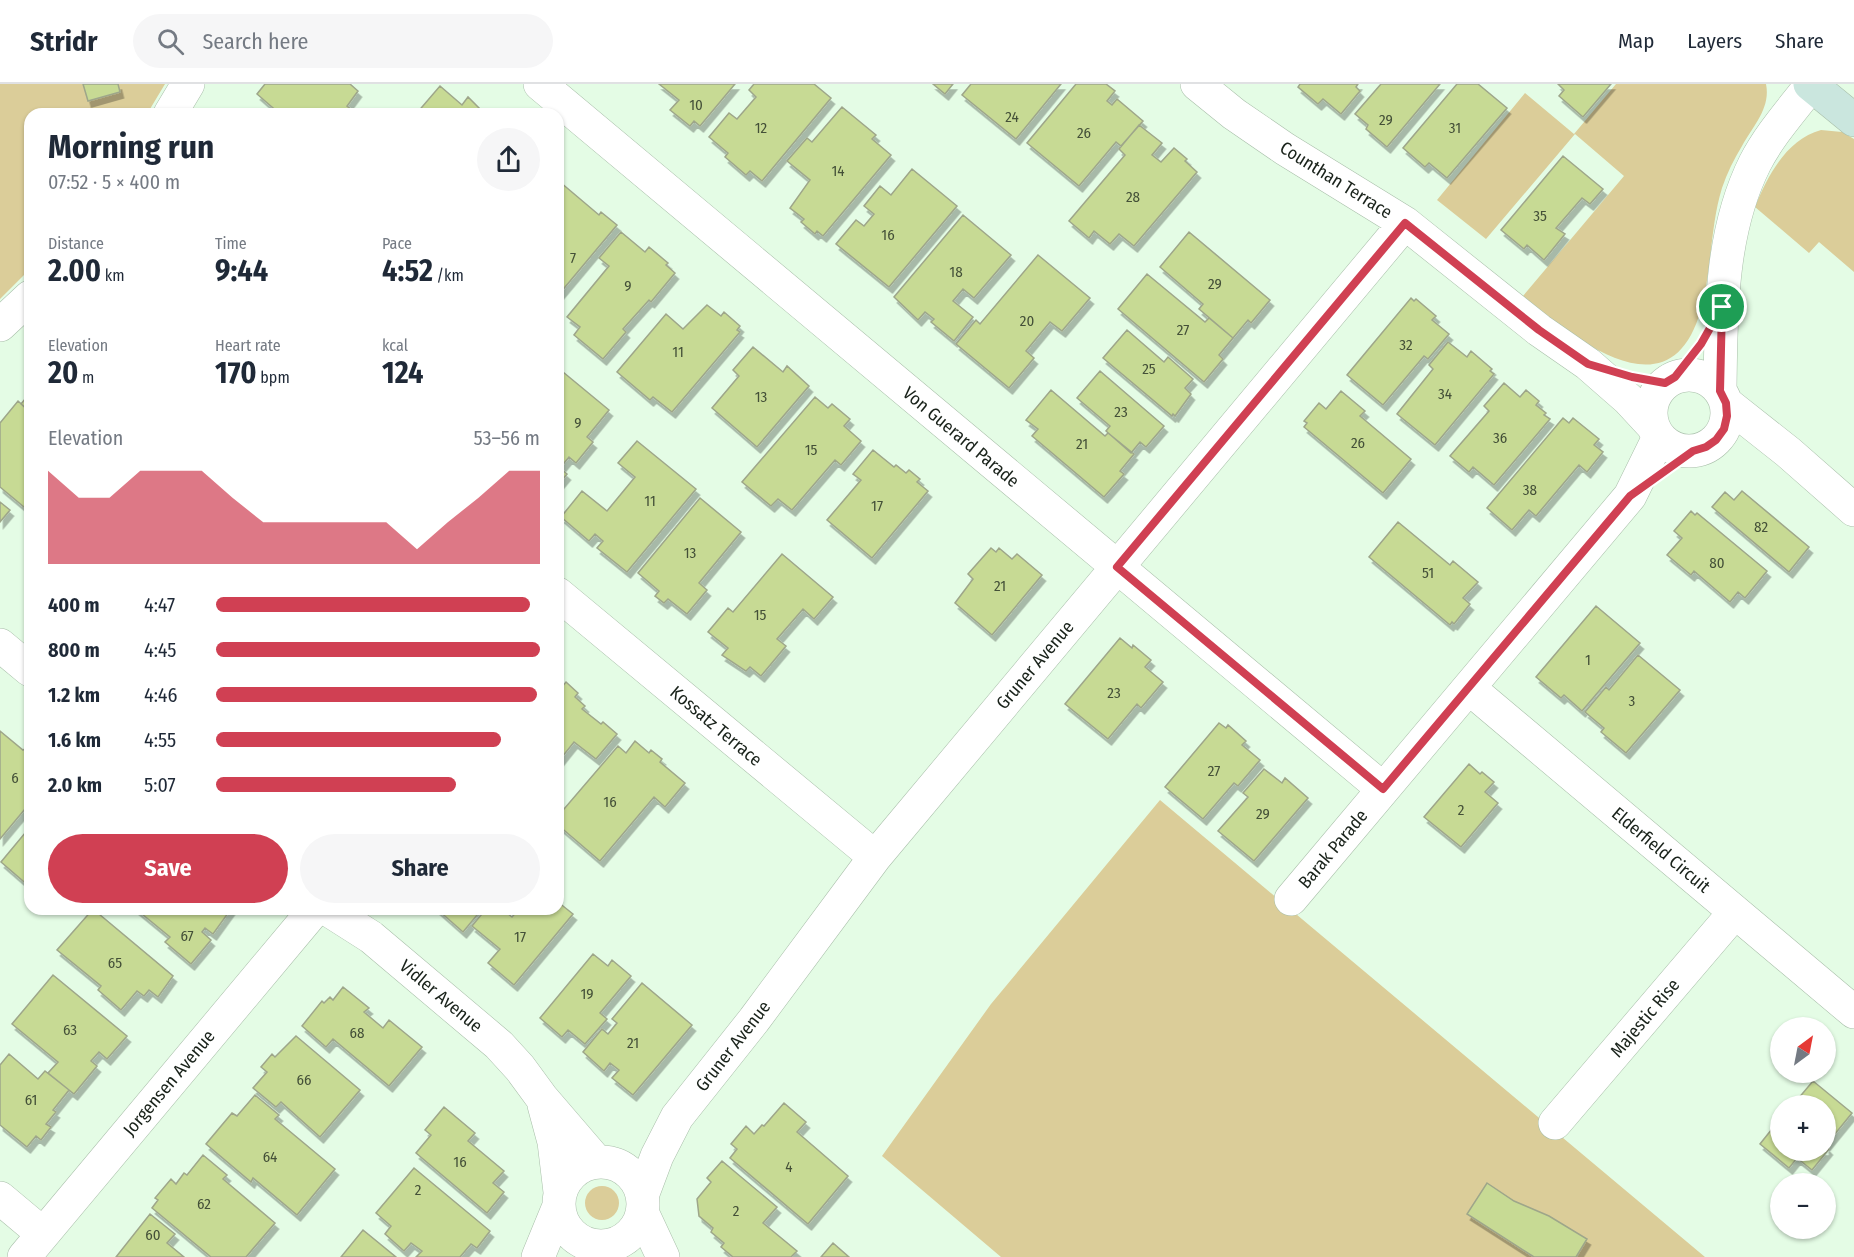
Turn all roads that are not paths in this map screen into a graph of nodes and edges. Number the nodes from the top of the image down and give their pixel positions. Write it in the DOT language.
graph roads {
  1 [pos="188,84"];
  2 [pos="540,84"];
  3 [pos="1197,84"];
  4 [pos="1811,84"];
  5 [pos="174,108"];
  6 [pos="1854,120"];
  7 [pos="1405,223"];
  8 [pos="24,303"];
  9 [pos="1722,307"];
  10 [pos="0,325"];
  11 [pos="1588,364"];
  12 [pos="1670,380"];
  13 [pos="1723,397"];
  14 [pos="1656,431"];
  15 [pos="1705,445"];
  16 [pos="1806,469"];
  17 [pos="1630,496"];
  18 [pos="1854,510"];
  19 [pos="1117,567"];
  20 [pos="564,599"];
  21 [pos="0,645"];
  22 [pos="24,665"];
  23 [pos="1469,688"];
  24 [pos="1383,789"];
  25 [pos="875,857"];
  26 [pos="1291,899"];
  27 [pos="1735,912"];
  28 [pos="310,915"];
  29 [pos="336,915"];
  30 [pos="1854,1012"];
  31 [pos="542,1098"];
  32 [pos="677,1117"];
  33 [pos="1555,1123"];
  34 [pos="603,1162"];
  35 [pos="0,1198"];
  36 [pos="560,1199"];
  37 [pos="642,1204"];
  38 [pos="33,1245"];
  39 [pos="598,1251"];
  40 [pos="538,1257"];
  41 [pos="663,1257"];
  1 -- 5 [label="street"];
  2 -- 19 [label="street, Von Guerard Parade"];
  3 -- 7 [label="street, Counthan Terrace"];
  4 -- 6 [label="street"];
  4 -- 9 [label="street"];
  7 -- 11 [label="street, Counthan Terrace"];
  7 -- 19 [label="street, Gruner Avenue"];
  8 -- 10 [label="street"];
  9 -- 12 [label="street"];
  9 -- 13 [label="street"];
  11 -- 12 [label="street, Counthan Terrace"];
  11 -- 14 [label="street, Counthan Terrace"];
  12 -- 13 [label="street"];
  12 -- 14 [label="street"];
  13 -- 15 [label="street"];
  13 -- 16 [label="street"];
  14 -- 15 [label="street"];
  14 -- 17 [label="street, Barak Parade"];
  15 -- 16 [label="street"];
  15 -- 17 [label="street, Barak Parade"];
  16 -- 18 [label="street"];
  17 -- 23 [label="street, Barak Parade"];
  19 -- 24 [label="street, Von Guerard Parade"];
  19 -- 25 [label="street, Gruner Avenue"];
  20 -- 25 [label="street, Kossatz Terrace"];
  21 -- 22 [label="street"];
  23 -- 24 [label="street, Barak Parade"];
  23 -- 27 [label="street, Elderfield Circuit"];
  24 -- 26 [label="street, Barak Parade"];
  25 -- 32 [label="street, Gruner Avenue"];
  27 -- 30 [label="street, Elderfield Circuit"];
  27 -- 33 [label="street, Majestic Rise"];
  28 -- 38 [label="street, Jorgensen Avenue"];
  29 -- 31 [label="street, Vidler Avenue"];
  31 -- 34 [label="street, Vidler Avenue"];
  31 -- 36 [label="street, Vidler Avenue"];
  32 -- 34 [label="street, Gruner Avenue"];
  32 -- 37 [label="street, Gruner Avenue"];
  34 -- 36 [label="street"];
  34 -- 37 [label="street"];
  35 -- 38 [label="street"];
  36 -- 39 [label="street"];
  36 -- 40 [label="street"];
  37 -- 39 [label="street"];
  37 -- 41 [label="street"];
}
